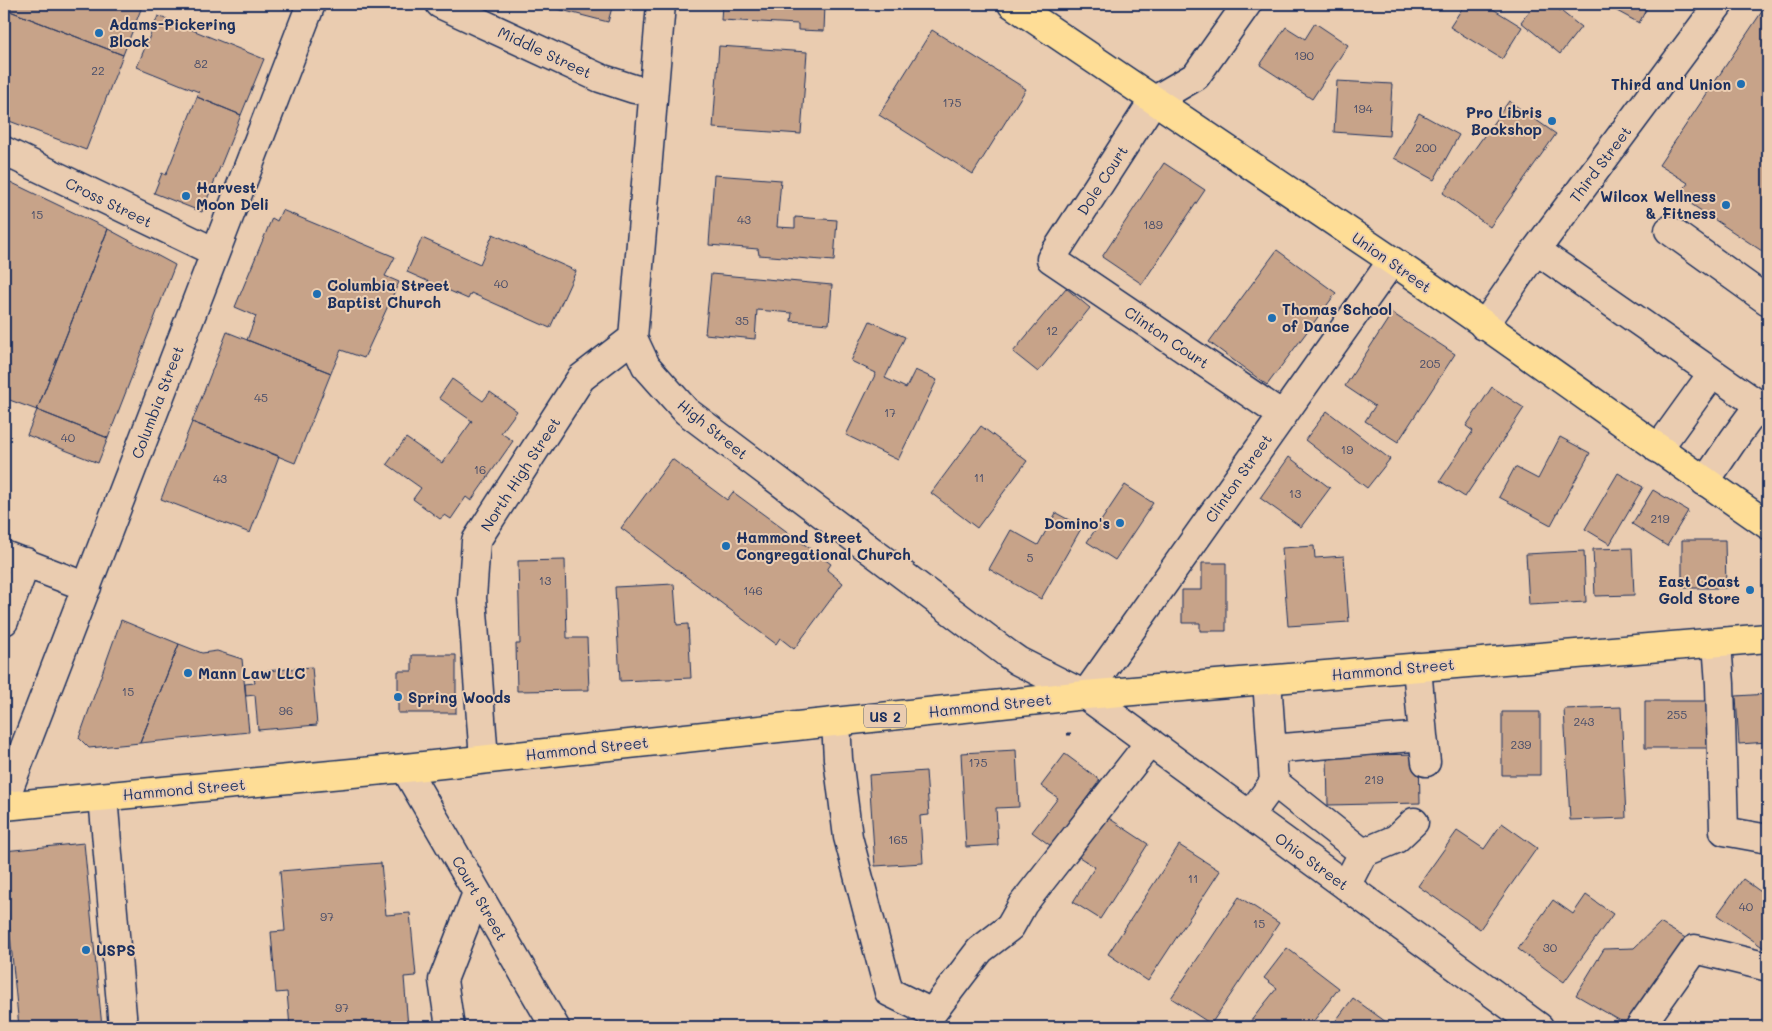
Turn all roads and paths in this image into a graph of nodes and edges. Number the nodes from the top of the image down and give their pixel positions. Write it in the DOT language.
graph roads {
  1 [pos="311,4"];
  2 [pos="440,4"];
  3 [pos="661,4"];
  4 [pos="1012,4"];
  5 [pos="1247,4"];
  6 [pos="1718,4"];
  7 [pos="653,92"];
  8 [pos="1153,101"];
  9 [pos="4,151"];
  10 [pos="1669,230"];
  11 [pos="1536,250"];
  12 [pos="215,252"];
  13 [pos="1051,258"];
  14 [pos="1392,260"];
  15 [pos="1768,301"];
  16 [pos="1484,326"];
  17 [pos="633,338"];
  18 [pos="1712,374"];
  19 [pos="1765,403"];
  20 [pos="1282,415"];
  21 [pos="1658,449"];
  22 [pos="1705,482"];
  23 [pos="1768,525"];
  24 [pos="15,559"];
  25 [pos="87,587"];
  26 [pos="4,621"];
  27 [pos="1768,638"];
  28 [pos="1717,643"];
  29 [pos="1417,667"];
  30 [pos="1267,680"];
  31 [pos="1085,695"];
  32 [pos="836,722"];
  33 [pos="1150,742"];
  34 [pos="1272,749"];
  35 [pos="484,759"];
  36 [pos="405,768"];
  37 [pos="1274,782"];
  38 [pos="103,797"];
  39 [pos="4,801"];
  40 [pos="4,806"];
  41 [pos="1250,815"];
  42 [pos="1414,822"];
  43 [pos="1768,839"];
  44 [pos="1363,853"];
  45 [pos="1346,886"];
  46 [pos="477,892"];
  47 [pos="1768,967"];
  48 [pos="123,1027"];
  49 [pos="450,1027"];
  50 [pos="554,1027"];
  51 [pos="1539,1027"];
  52 [pos="1640,1027"];
  1 -- 12 [label="street, Columbia Street"];
  2 -- 7 [label="street, Middle Street"];
  3 -- 7 [label="street, High Street"];
  4 -- 8 [label="main road, Union Street"];
  5 -- 8 [label="street"];
  6 -- 11 [label="street, Third Street"];
  7 -- 17 [label="street, High Street"];
  8 -- 13 [label="street, Dole Court"];
  8 -- 14 [label="main road, Union Street"];
  9 -- 12 [label="street, Cross Street"];
  10 -- 15 [label="street"];
  11 -- 16 [label="street, Third Street"];
  11 -- 18 [label="street"];
  12 -- 25 [label="street, Columbia Street"];
  13 -- 20 [label="street, Clinton Court"];
  14 -- 16 [label="main road, Union Street"];
  14 -- 20 [label="street, Clinton Street"];
  16 -- 21 [label="main road, Union Street"];
  17 -- 31 [label="street, High Street"];
  17 -- 35 [label="street, North High Street"];
  18 -- 19 [label="street"];
  18 -- 21 [label="street"];
  19 -- 22 [label="street"];
  20 -- 31 [label="street, Clinton Street"];
  21 -- 22 [label="main road, Union Street"];
  22 -- 23 [label="main road, Union Street"];
  24 -- 25 [label="street"];
  24 -- 26 [label="street"];
  25 -- 39 [label="street, Columbia Street"];
  27 -- 28 [label="main road, Hammond Street / US 2"];
  28 -- 29 [label="main road, Hammond Street / US 2"];
  28 -- 43 [label="street"];
  29 -- 30 [label="main road, Hammond Street / US 2"];
  29 -- 34 [label="street"];
  30 -- 31 [label="main road, Hammond Street / US 2"];
  30 -- 34 [label="street"];
  31 -- 32 [label="main road, Hammond Street / US 2"];
  31 -- 33 [label="street, Ohio Street"];
  32 -- 33 [label="street"];
  32 -- 35 [label="main road, Hammond Street / US 2"];
  33 -- 41 [label="street, Ohio Street"];
  34 -- 37 [label="street"];
  35 -- 36 [label="main road, Hammond Street / US 2"];
  36 -- 38 [label="main road, Hammond Street / US 2"];
  36 -- 46 [label="street, Court Street"];
  37 -- 41 [label="street"];
  37 -- 44 [label="street"];
  38 -- 40 [label="main road, Hammond Street / US 2"];
  38 -- 48 [label="street"];
  41 -- 45 [label="street, Ohio Street"];
  42 -- 44 [label="street"];
  44 -- 45 [label="street"];
  45 -- 51 [label="street, Ohio Street"];
  46 -- 49 [label="street"];
  46 -- 50 [label="street, Court Street"];
  47 -- 52 [label="street"];
}
